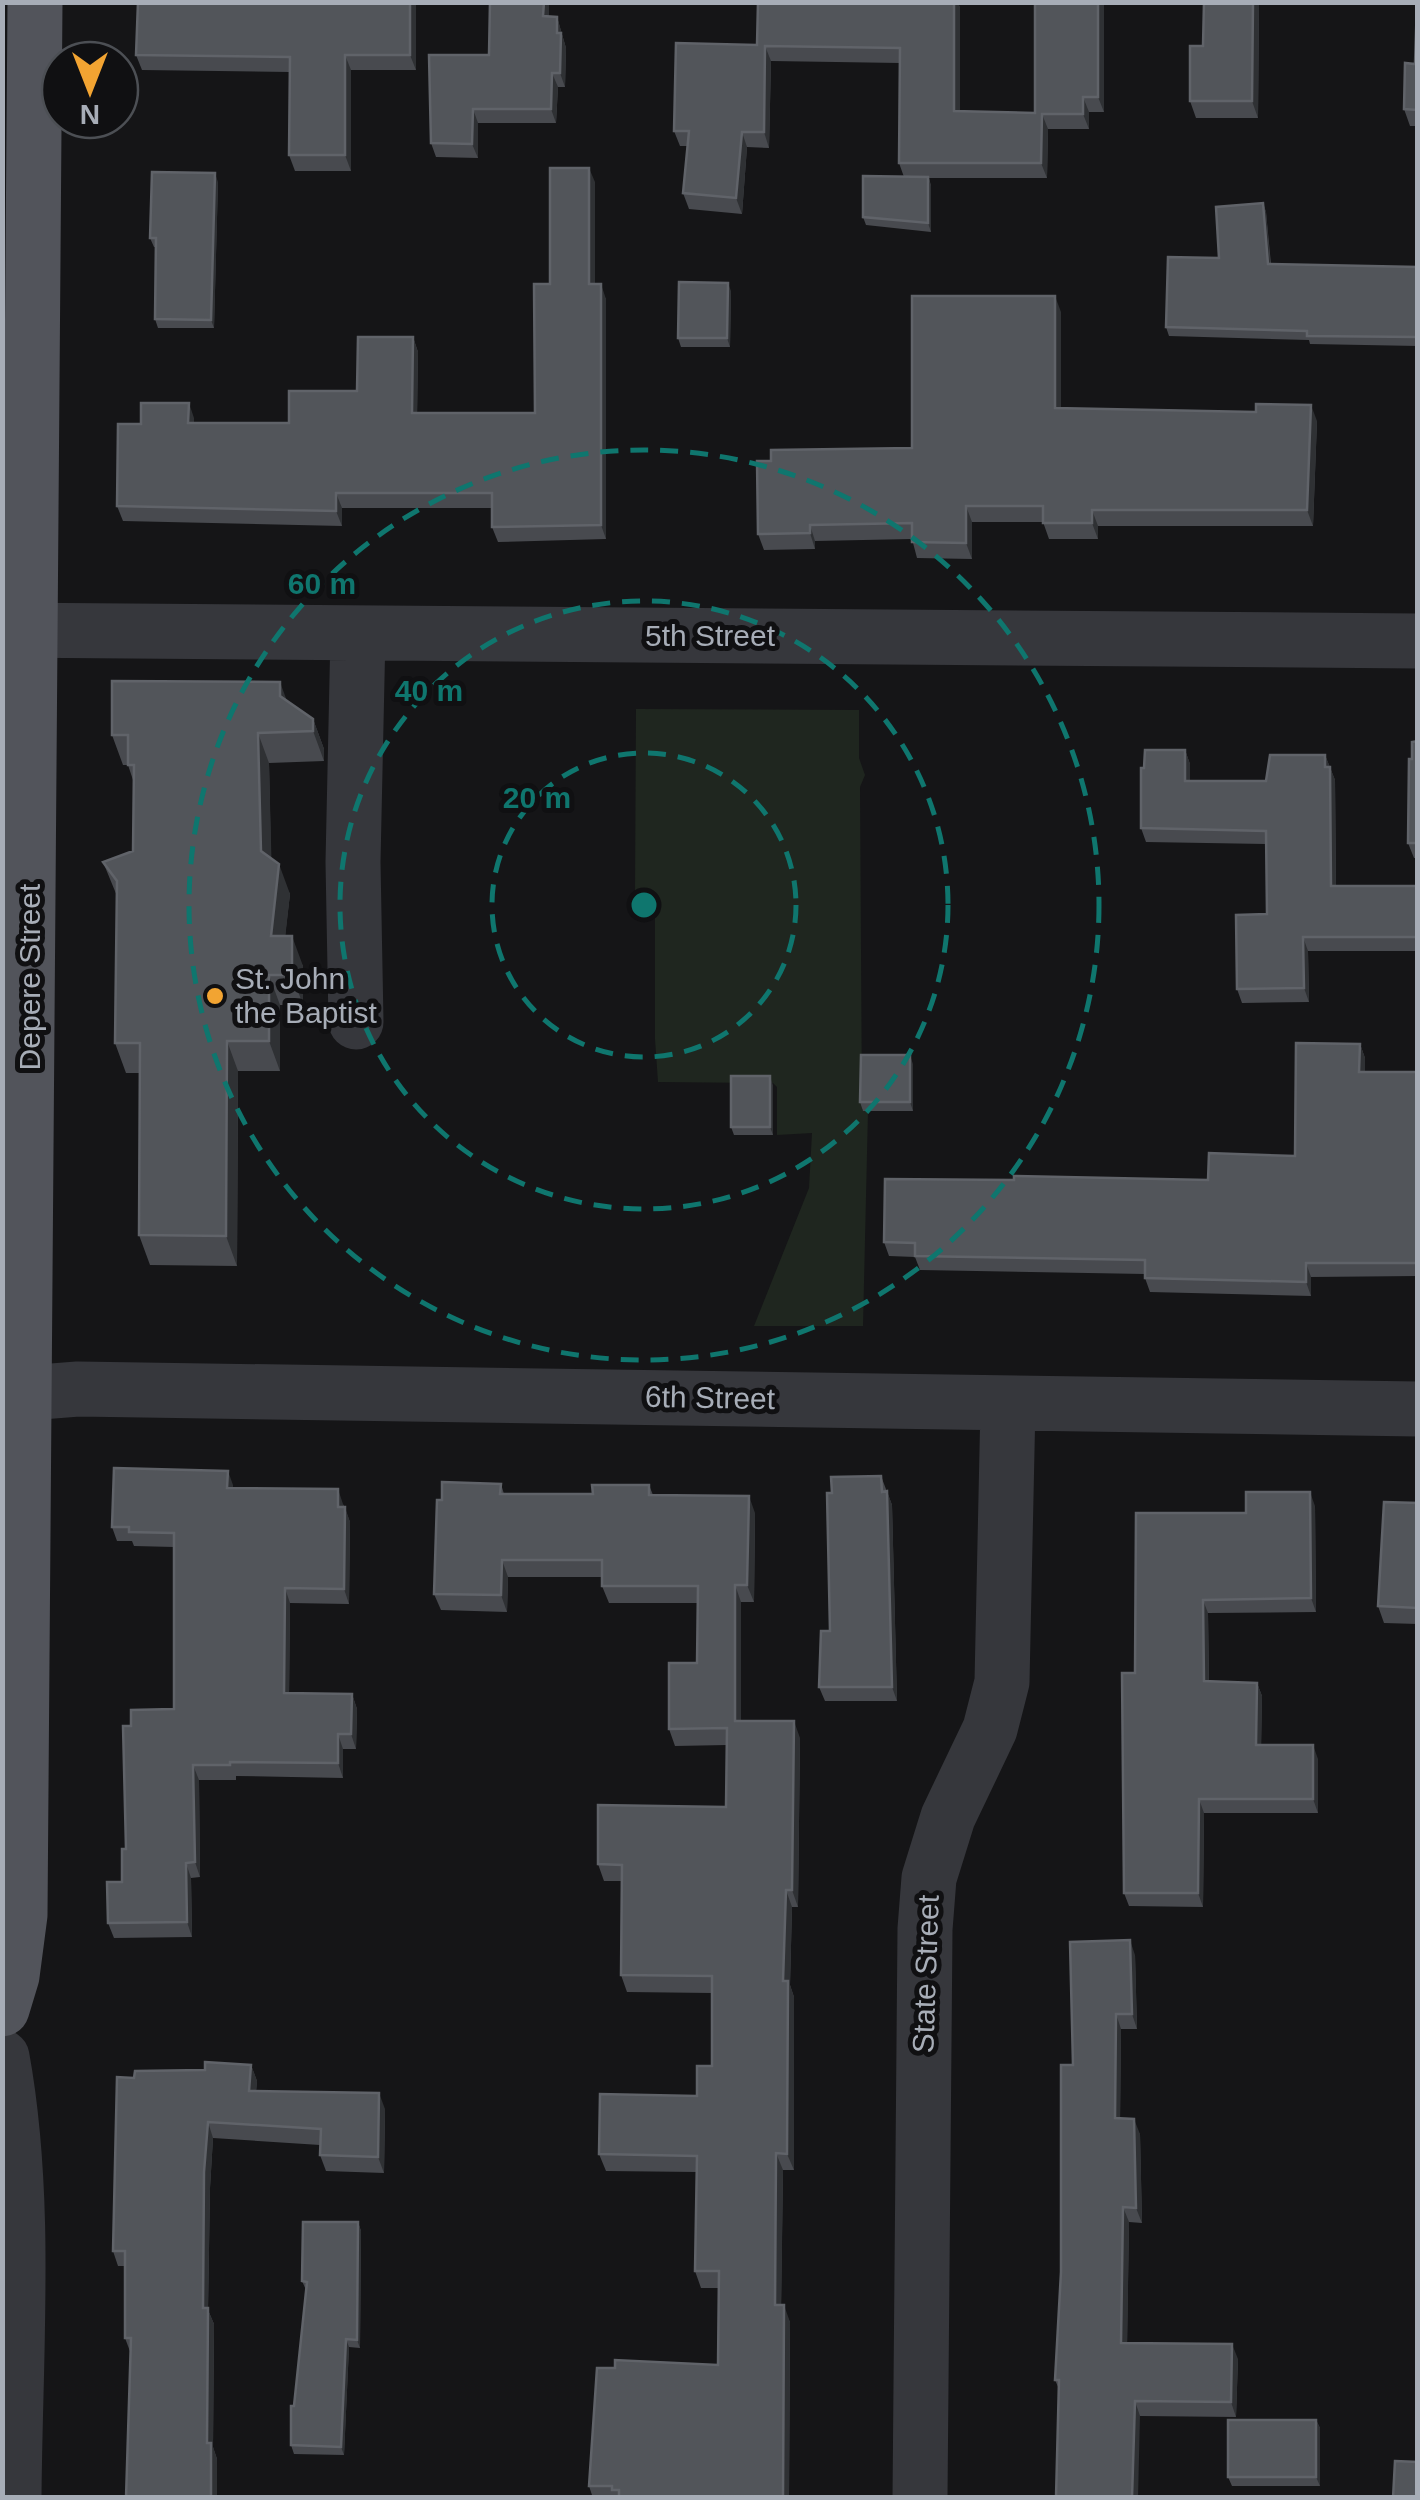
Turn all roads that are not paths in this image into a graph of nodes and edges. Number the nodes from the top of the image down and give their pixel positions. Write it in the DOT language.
graph roads {
  1 [pos="35,2"];
  2 [pos="17,630"];
  3 [pos="358,633"];
  4 [pos="1418,641"];
  5 [pos="356,1022"];
  6 [pos="14,1394"];
  7 [pos="1008,1404"];
  8 [pos="1418,1410"];
  9 [pos="2,2009"];
  10 [pos="2,2057"];
  11 [pos="14,2498"];
  12 [pos="920,2498"];
  1 -- 2 [label="main road, Depere Street"];
  2 -- 3 [label="street, 5th Street"];
  2 -- 6 [label="main road, Depere Street"];
  3 -- 4 [label="street, 5th Street"];
  3 -- 5 [label="street"];
  6 -- 7 [label="street, 6th Street"];
  6 -- 9 [label="main road, Depere Street"];
  7 -- 8 [label="street, 6th Street"];
  7 -- 12 [label="street, State Street"];
  10 -- 11 [label="street"];
}
